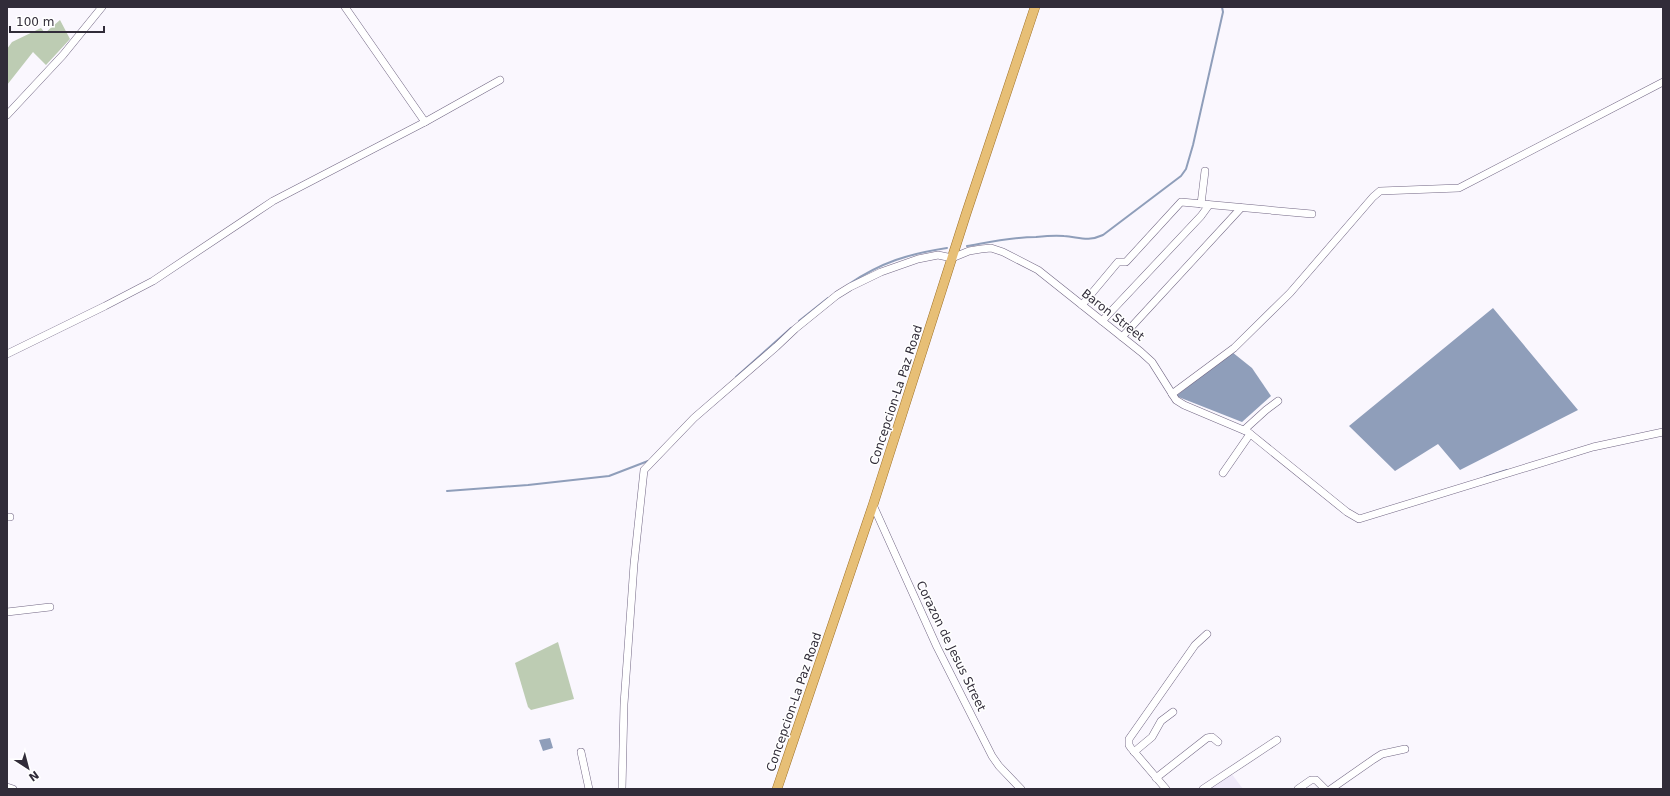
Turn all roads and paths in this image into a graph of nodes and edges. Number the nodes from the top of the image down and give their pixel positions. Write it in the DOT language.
graph roads {
  1 [pos="102,7"];
  2 [pos="345,7"];
  3 [pos="1035,7"];
  4 [pos="500,80"];
  5 [pos="1663,82"];
  6 [pos="7,115"];
  7 [pos="425,122"];
  8 [pos="1205,172"];
  9 [pos="1201,204"];
  10 [pos="1209,205"];
  11 [pos="1241,208"];
  12 [pos="1312,214"];
  13 [pos="952,258"];
  14 [pos="1082,305"];
  15 [pos="1102,321"];
  16 [pos="1122,337"];
  17 [pos="7,354"];
  18 [pos="1172,394"];
  19 [pos="1278,401"];
  20 [pos="1244,430"];
  21 [pos="1663,432"];
  22 [pos="1250,434"];
  23 [pos="1223,473"];
  24 [pos="873,505"];
  25 [pos="50,607"];
  26 [pos="7,612"];
  27 [pos="1207,634"];
  28 [pos="1173,712"];
  29 [pos="1277,740"];
  30 [pos="1218,742"];
  31 [pos="1405,749"];
  32 [pos="581,752"];
  33 [pos="1134,752"];
  34 [pos="1156,778"];
  35 [pos="7,787"];
  36 [pos="1162,787"];
  37 [pos="13,789"];
  38 [pos="589,789"];
  39 [pos="622,789"];
  40 [pos="777,789"];
  41 [pos="1021,789"];
  42 [pos="1203,789"];
  43 [pos="1298,789"];
  44 [pos="1325,789"];
  45 [pos="1331,789"];
  1 -- 6 [label="street"];
  2 -- 7 [label="street"];
  3 -- 13 [label="main road, Concepcion-La Paz Road"];
  4 -- 7 [label="street"];
  5 -- 18 [label="street"];
  7 -- 17 [label="street"];
  8 -- 9 [label="street"];
  9 -- 10 [label="street"];
  9 -- 14 [label="street"];
  10 -- 11 [label="street"];
  10 -- 15 [label="street"];
  11 -- 12 [label="street"];
  11 -- 16 [label="street"];
  13 -- 14 [label="street, Baron Street"];
  13 -- 24 [label="main road, Concepcion-La Paz Road"];
  13 -- 39 [label="street"];
  14 -- 15 [label="street, Baron Street"];
  15 -- 16 [label="street, Baron Street"];
  16 -- 18 [label="street, Baron Street"];
  18 -- 20 [label="street, Baron Street"];
  19 -- 20 [label="street"];
  20 -- 22 [label="street, Baron Street"];
  21 -- 22 [label="street, Baron Street"];
  22 -- 23 [label="street"];
  24 -- 40 [label="main road, Concepcion-La Paz Road"];
  24 -- 41 [label="street, Corazon de Jesus Street"];
  25 -- 26 [label="street"];
  27 -- 33 [label="street"];
  28 -- 33 [label="street"];
  29 -- 42 [label="street"];
  30 -- 34 [label="street"];
  31 -- 45 [label="street"];
  32 -- 38 [label="street"];
  33 -- 34 [label="street"];
  34 -- 36 [label="street"];
  35 -- 37 [label="street"];
  43 -- 44 [label="street"];
}
